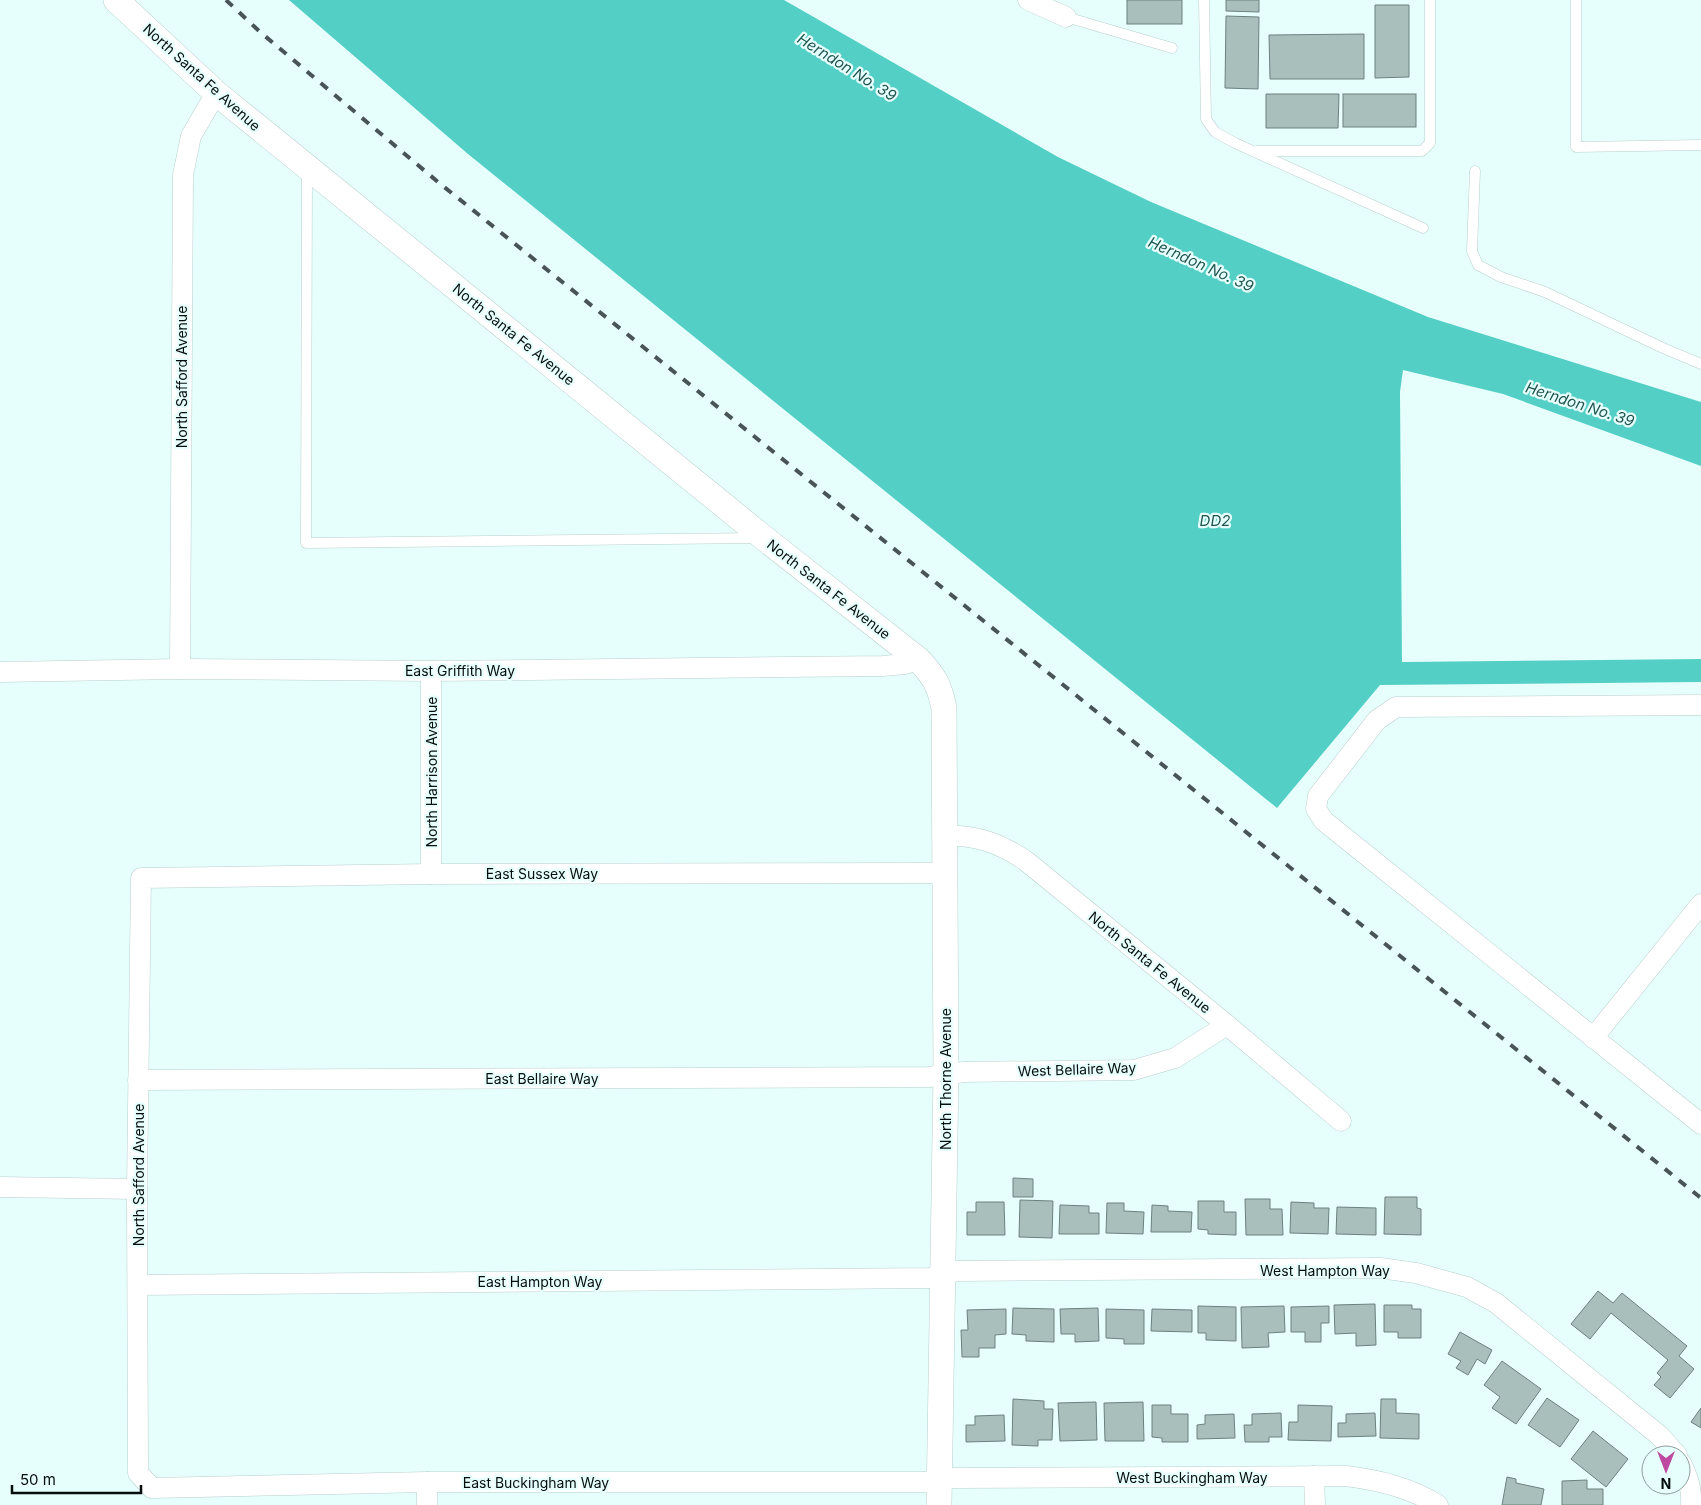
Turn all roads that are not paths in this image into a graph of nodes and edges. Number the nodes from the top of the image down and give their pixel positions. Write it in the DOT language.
graph roads {
  1 [pos="116,0"];
  2 [pos="1028,0"];
  3 [pos="1204,0"];
  4 [pos="1430,0"];
  5 [pos="1576,0"];
  6 [pos="1066,17"];
  7 [pos="1172,48"];
  8 [pos="216,93"];
  9 [pos="1701,145"];
  10 [pos="1252,151"];
  11 [pos="307,166"];
  12 [pos="1475,170"];
  13 [pos="1423,228"];
  14 [pos="1701,364"];
  15 [pos="764,538"];
  16 [pos="919,660"];
  17 [pos="180,669"];
  18 [pos="431,671"];
  19 [pos="0,672"];
  20 [pos="1701,705"];
  21 [pos="944,835"];
  22 [pos="944,873"];
  23 [pos="431,874"];
  24 [pos="141,878"];
  25 [pos="1701,904"];
  26 [pos="1227,1025"];
  27 [pos="1593,1038"];
  28 [pos="946,1074"];
  29 [pos="138,1080"];
  30 [pos="1341,1121"];
  31 [pos="1701,1124"];
  32 [pos="0,1187"];
  33 [pos="137,1189"];
  34 [pos="942,1275"];
  35 [pos="138,1285"];
  36 [pos="1668,1445"];
  37 [pos="138,1473"];
  38 [pos="1314,1476"];
  39 [pos="940,1480"];
  40 [pos="427,1482"];
  41 [pos="1691,1490"];
  42 [pos="428,1505"];
  43 [pos="939,1505"];
  44 [pos="1315,1505"];
  45 [pos="1438,1505"];
  46 [pos="1691,1505"];
  1 -- 8 [label="street, North Santa Fe Avenue"];
  2 -- 6 [label="street"];
  3 -- 10 [label="lane"];
  4 -- 10 [label="lane"];
  5 -- 9 [label="lane"];
  6 -- 7 [label="lane"];
  8 -- 11 [label="street, North Santa Fe Avenue"];
  8 -- 17 [label="street, North Safford Avenue"];
  10 -- 13 [label="lane"];
  11 -- 15 [label="street, North Santa Fe Avenue"];
  11 -- 15 [label="lane"];
  12 -- 14 [label="lane"];
  15 -- 16 [label="street, North Santa Fe Avenue"];
  16 -- 18 [label="street, East Griffith Way"];
  16 -- 21 [label="street, North Thorne Avenue"];
  17 -- 18 [label="street, East Griffith Way"];
  17 -- 19 [label="street, East Griffith Way"];
  18 -- 23 [label="street, North Harrison Avenue"];
  20 -- 27 [label="street"];
  21 -- 22 [label="street, North Thorne Avenue"];
  21 -- 26 [label="street, North Santa Fe Avenue"];
  22 -- 23 [label="street, East Sussex Way"];
  22 -- 28 [label="street, North Thorne Avenue"];
  23 -- 24 [label="street, East Sussex Way"];
  24 -- 29 [label="street, North Safford Avenue"];
  25 -- 27 [label="street"];
  26 -- 28 [label="street, West Bellaire Way"];
  26 -- 30 [label="street, North Santa Fe Avenue"];
  27 -- 31 [label="street"];
  28 -- 29 [label="street, East Bellaire Way"];
  28 -- 34 [label="street, North Thorne Avenue"];
  29 -- 33 [label="street, North Safford Avenue"];
  32 -- 33 [label="street"];
  33 -- 35 [label="street, North Safford Avenue"];
  34 -- 35 [label="street, East Hampton Way"];
  34 -- 36 [label="street, West Hampton Way"];
  34 -- 39 [label="street, North Thorne Avenue"];
  35 -- 37 [label="street, North Safford Avenue"];
  37 -- 40 [label="street, East Buckingham Way"];
  38 -- 39 [label="street, West Buckingham Way"];
  38 -- 44 [label="street"];
  38 -- 45 [label="street, West Buckingham Way"];
  39 -- 40 [label="street, East Buckingham Way"];
  39 -- 43 [label="street, North Thorne Avenue"];
  40 -- 42 [label="street"];
  41 -- 46 [label="street"];
}
